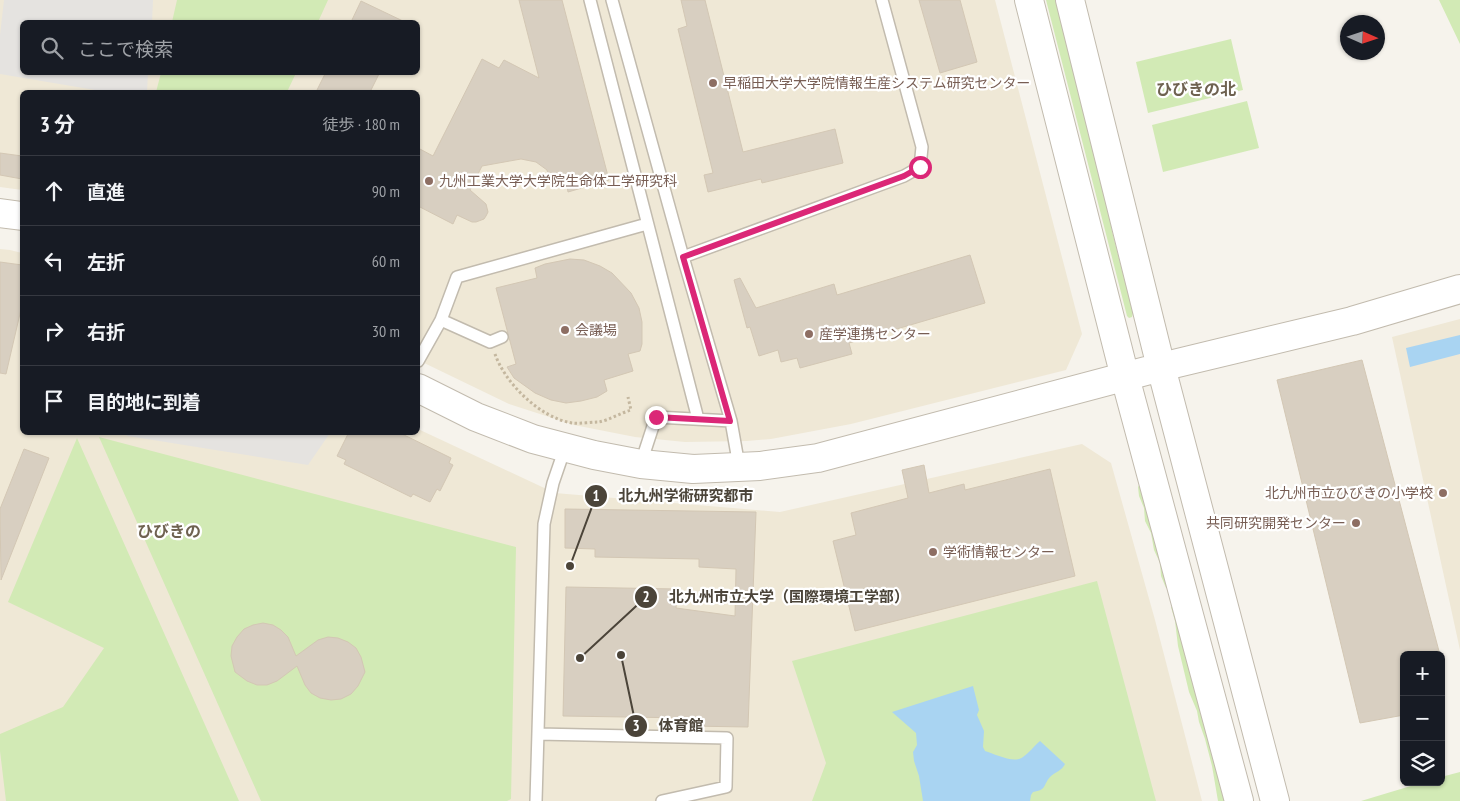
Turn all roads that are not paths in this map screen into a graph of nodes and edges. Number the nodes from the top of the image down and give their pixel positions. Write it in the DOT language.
graph roads {
  1 [pos="590,0"];
  2 [pos="612,0"];
  3 [pos="882,0"];
  4 [pos="1029,0"];
  5 [pos="1070,0"];
  6 [pos="0,213"];
  7 [pos="20,216"];
  8 [pos="648,224"];
  9 [pos="683,257"];
  10 [pos="1460,289"];
  11 [pos="441,320"];
  12 [pos="502,337"];
  13 [pos="420,357"];
  14 [pos="1161,367"];
  15 [pos="1125,377"];
  16 [pos="420,389"];
  17 [pos="698,419"];
  18 [pos="730,421"];
  19 [pos="565,448"];
  20 [pos="641,464"];
  21 [pos="739,466"];
  22 [pos="538,734"];
  23 [pos="536,801"];
  24 [pos="662,801"];
  25 [pos="1239,801"];
  26 [pos="1275,801"];
  1 -- 8 [label="lane"];
  2 -- 9 [label="lane"];
  3 -- 9 [label="lane"];
  4 -- 15 [label="street"];
  5 -- 14 [label="street"];
  6 -- 7 [label="street"];
  8 -- 11 [label="lane"];
  8 -- 17 [label="lane"];
  9 -- 18 [label="lane"];
  10 -- 14 [label="street"];
  11 -- 12 [label="lane"];
  11 -- 13 [label="lane"];
  14 -- 15 [label="street"];
  14 -- 26 [label="street"];
  15 -- 21 [label="street"];
  15 -- 25 [label="street"];
  16 -- 19 [label="street"];
  17 -- 18 [label="lane"];
  17 -- 20 [label="lane"];
  18 -- 21 [label="lane"];
  19 -- 20 [label="street"];
  19 -- 22 [label="lane"];
  20 -- 21 [label="street"];
  22 -- 23 [label="lane"];
  22 -- 24 [label="lane"];
}
